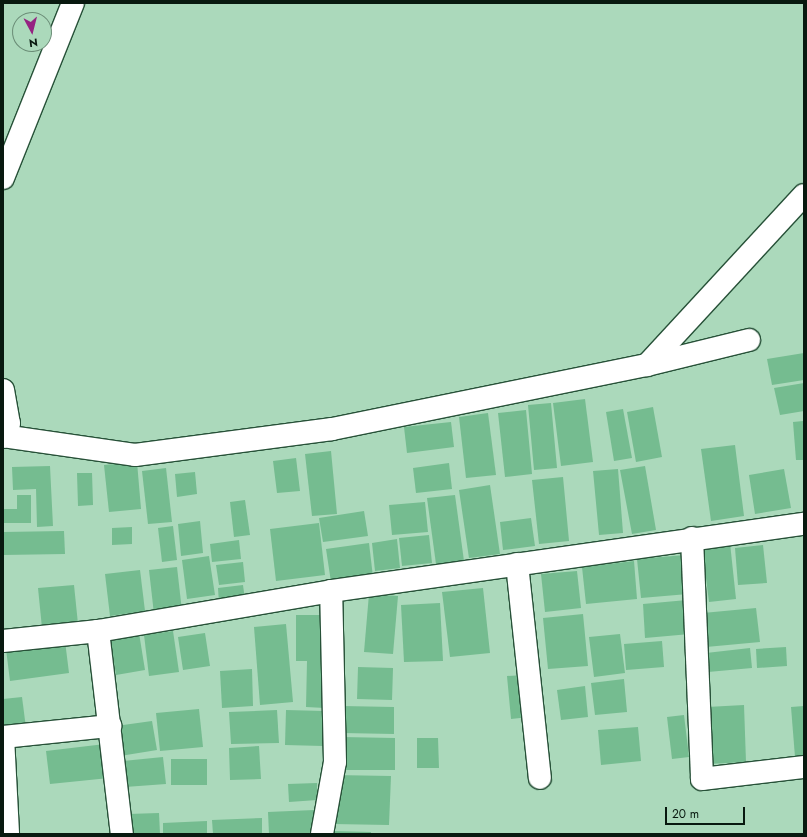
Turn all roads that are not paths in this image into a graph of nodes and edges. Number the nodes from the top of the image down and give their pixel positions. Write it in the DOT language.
graph roads {
  1 [pos="73,3"];
  2 [pos="3,178"];
  3 [pos="804,195"];
  4 [pos="749,340"];
  5 [pos="647,365"];
  6 [pos="3,390"];
  7 [pos="3,437"];
  8 [pos="804,524"];
  9 [pos="692,538"];
  10 [pos="517,564"];
  11 [pos="331,591"];
  12 [pos="98,631"];
  13 [pos="3,641"];
  14 [pos="110,726"];
  15 [pos="3,737"];
  16 [pos="804,767"];
  17 [pos="540,778"];
  18 [pos="8,834"];
  19 [pos="122,834"];
  20 [pos="322,834"];
  1 -- 2 [label="street"];
  3 -- 5 [label="street"];
  4 -- 5 [label="street"];
  5 -- 7 [label="street"];
  6 -- 7 [label="street"];
  8 -- 9 [label="street"];
  9 -- 10 [label="street"];
  9 -- 16 [label="street"];
  10 -- 11 [label="street"];
  10 -- 17 [label="street"];
  11 -- 12 [label="street"];
  11 -- 20 [label="street"];
  12 -- 13 [label="street"];
  12 -- 14 [label="street"];
  14 -- 15 [label="street"];
  14 -- 19 [label="street"];
  15 -- 18 [label="street"];
}
